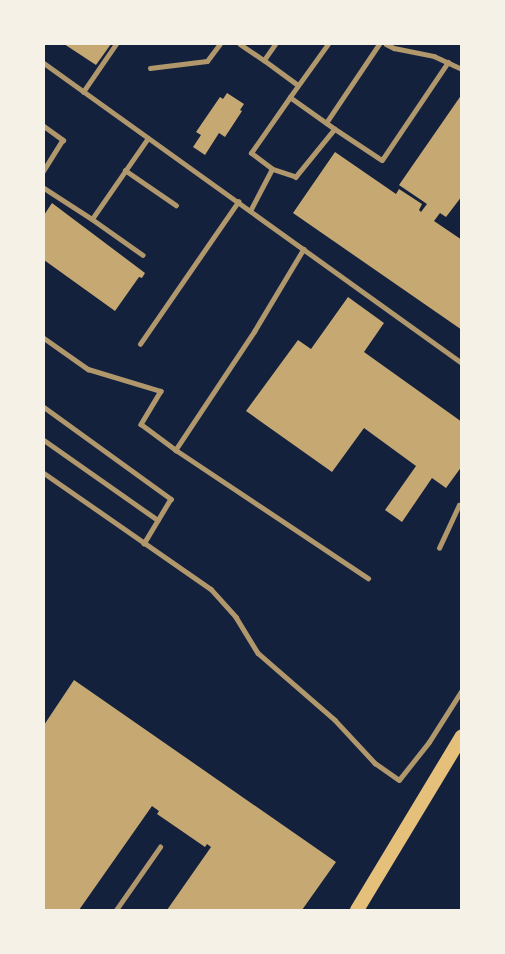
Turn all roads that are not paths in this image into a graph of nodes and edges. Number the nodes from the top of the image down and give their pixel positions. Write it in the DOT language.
graph roads {
  1 [pos="116,44"];
  2 [pos="220,44"];
  3 [pos="240,44"];
  4 [pos="275,44"];
  5 [pos="328,44"];
  6 [pos="379,44"];
  7 [pos="386,44"];
  8 [pos="264,60"];
  9 [pos="448,62"];
  10 [pos="44,63"];
  11 [pos="150,69"];
  12 [pos="462,69"];
  13 [pos="298,85"];
  14 [pos="83,92"];
  15 [pos="290,97"];
  16 [pos="326,123"];
  17 [pos="44,126"];
  18 [pos="335,129"];
  19 [pos="148,138"];
  20 [pos="272,169"];
  21 [pos="44,170"];
  22 [pos="125,170"];
  23 [pos="44,188"];
  24 [pos="238,202"];
  25 [pos="176,205"];
  26 [pos="250,211"];
  27 [pos="92,219"];
  28 [pos="304,249"];
  29 [pos="143,255"];
  30 [pos="44,338"];
  31 [pos="140,344"];
  32 [pos="462,363"];
  33 [pos="44,407"];
  34 [pos="44,440"];
  35 [pos="176,450"];
  36 [pos="44,474"];
  37 [pos="462,506"];
  38 [pos="158,520"];
  39 [pos="144,544"];
  40 [pos="440,549"];
  41 [pos="368,578"];
  42 [pos="462,690"];
  43 [pos="462,736"];
  44 [pos="160,847"];
  45 [pos="116,910"];
  46 [pos="357,910"];
  1 -- 14 [label="lane"];
  2 -- 11 [label="lane"];
  3 -- 8 [label="lane"];
  4 -- 8 [label="lane"];
  5 -- 13 [label="lane"];
  6 -- 16 [label="lane"];
  7 -- 9 [label="lane"];
  8 -- 13 [label="lane"];
  9 -- 12 [label="lane"];
  9 -- 18 [label="lane"];
  10 -- 14 [label="lane"];
  13 -- 15 [label="lane"];
  14 -- 19 [label="lane"];
  15 -- 16 [label="lane"];
  15 -- 20 [label="lane"];
  16 -- 18 [label="lane"];
  17 -- 21 [label="lane"];
  18 -- 20 [label="lane"];
  19 -- 22 [label="lane"];
  19 -- 24 [label="lane"];
  20 -- 26 [label="lane"];
  22 -- 25 [label="lane"];
  22 -- 27 [label="lane"];
  23 -- 27 [label="lane"];
  24 -- 26 [label="lane"];
  24 -- 31 [label="lane"];
  26 -- 28 [label="lane"];
  27 -- 29 [label="lane"];
  28 -- 32 [label="lane"];
  28 -- 35 [label="lane"];
  30 -- 35 [label="lane"];
  33 -- 38 [label="lane"];
  34 -- 38 [label="lane"];
  35 -- 41 [label="lane"];
  36 -- 39 [label="lane"];
  37 -- 40 [label="lane"];
  38 -- 39 [label="lane"];
  39 -- 42 [label="lane"];
  43 -- 46 [label="main road"];
  44 -- 45 [label="lane"];
}
